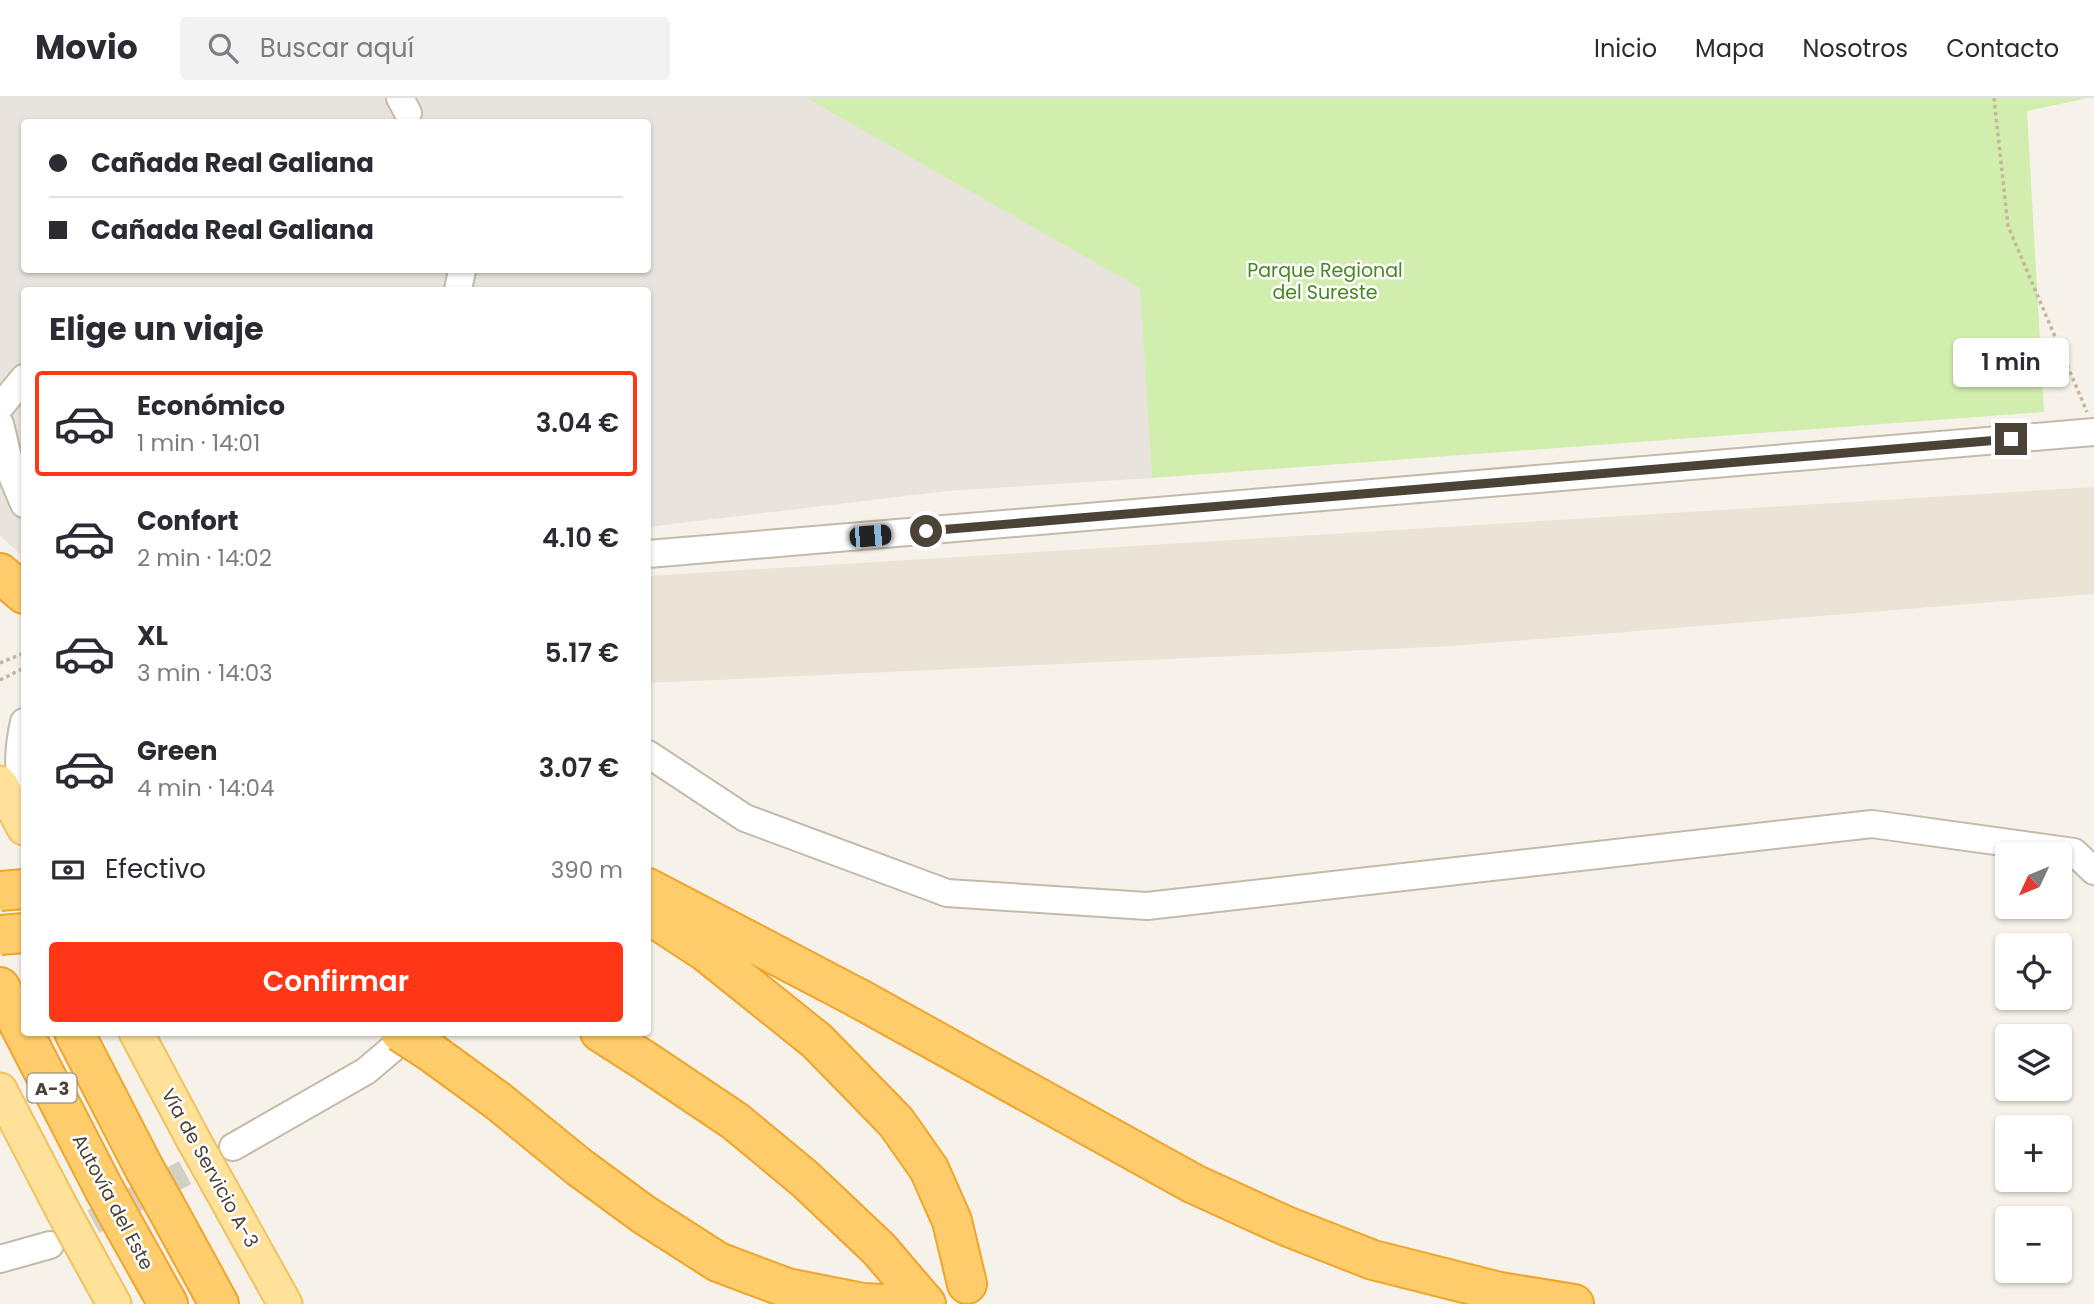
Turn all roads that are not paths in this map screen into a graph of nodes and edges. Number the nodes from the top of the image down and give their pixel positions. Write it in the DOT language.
graph roads {
  1 [pos="21,382"];
  2 [pos="0,407"];
  3 [pos="0,424"];
  4 [pos="2091,424"];
  5 [pos="7,479"];
  6 [pos="21,500"];
  7 [pos="651,554"];
  8 [pos="0,573"];
  9 [pos="0,592"];
  10 [pos="21,592"];
  11 [pos="21,595"];
  12 [pos="21,736"];
  13 [pos="651,756"];
  14 [pos="0,783"];
  15 [pos="21,787"];
  16 [pos="21,822"];
  17 [pos="2094,871"];
  18 [pos="21,889"];
  19 [pos="0,890"];
  20 [pos="651,890"];
  21 [pos="651,916"];
  22 [pos="21,929"];
  23 [pos="0,935"];
  24 [pos="21,935"];
  25 [pos="0,987"];
  26 [pos="21,1028"];
  27 [pos="25,1036"];
  28 [pos="76,1036"];
  29 [pos="138,1036"];
  30 [pos="606,1036"];
  31 [pos="413,1038"];
  32 [pos="0,1090"];
  33 [pos="0,1125"];
  34 [pos="233,1147"];
  35 [pos="63,1211"];
  36 [pos="50,1245"];
  37 [pos="0,1259"];
  38 [pos="967,1284"];
  39 [pos="114,1304"];
  40 [pos="168,1304"];
  41 [pos="219,1304"];
  42 [pos="285,1304"];
  43 [pos="884,1304"];
  44 [pos="926,1304"];
  45 [pos="1574,1304"];
  1 -- 2 [label="street"];
  3 -- 5 [label="street"];
  4 -- 7 [label="street"];
  5 -- 6 [label="street"];
  8 -- 10 [label="highway"];
  9 -- 11 [label="street"];
  12 -- 15 [label="street"];
  13 -- 17 [label="street"];
  14 -- 16 [label="main road"];
  18 -- 19 [label="highway, bridge"];
  19 -- 22 [label="highway"];
  20 -- 45 [label="highway"];
  21 -- 38 [label="highway"];
  23 -- 24 [label="highway, bridge"];
  25 -- 26 [label="highway, Autovía del Este / A-3, bridge"];
  27 -- 40 [label="highway, Autovía del Este / A-3, bridge"];
  28 -- 41 [label="highway, A-3, bridge"];
  29 -- 42 [label="main road, Vía de Servicio A-3, bridge"];
  30 -- 44 [label="highway"];
  31 -- 34 [label="street"];
  31 -- 43 [label="highway"];
  32 -- 35 [label="main road"];
  33 -- 35 [label="main road"];
  35 -- 39 [label="main road, bridge"];
  36 -- 37 [label="street"];
}
